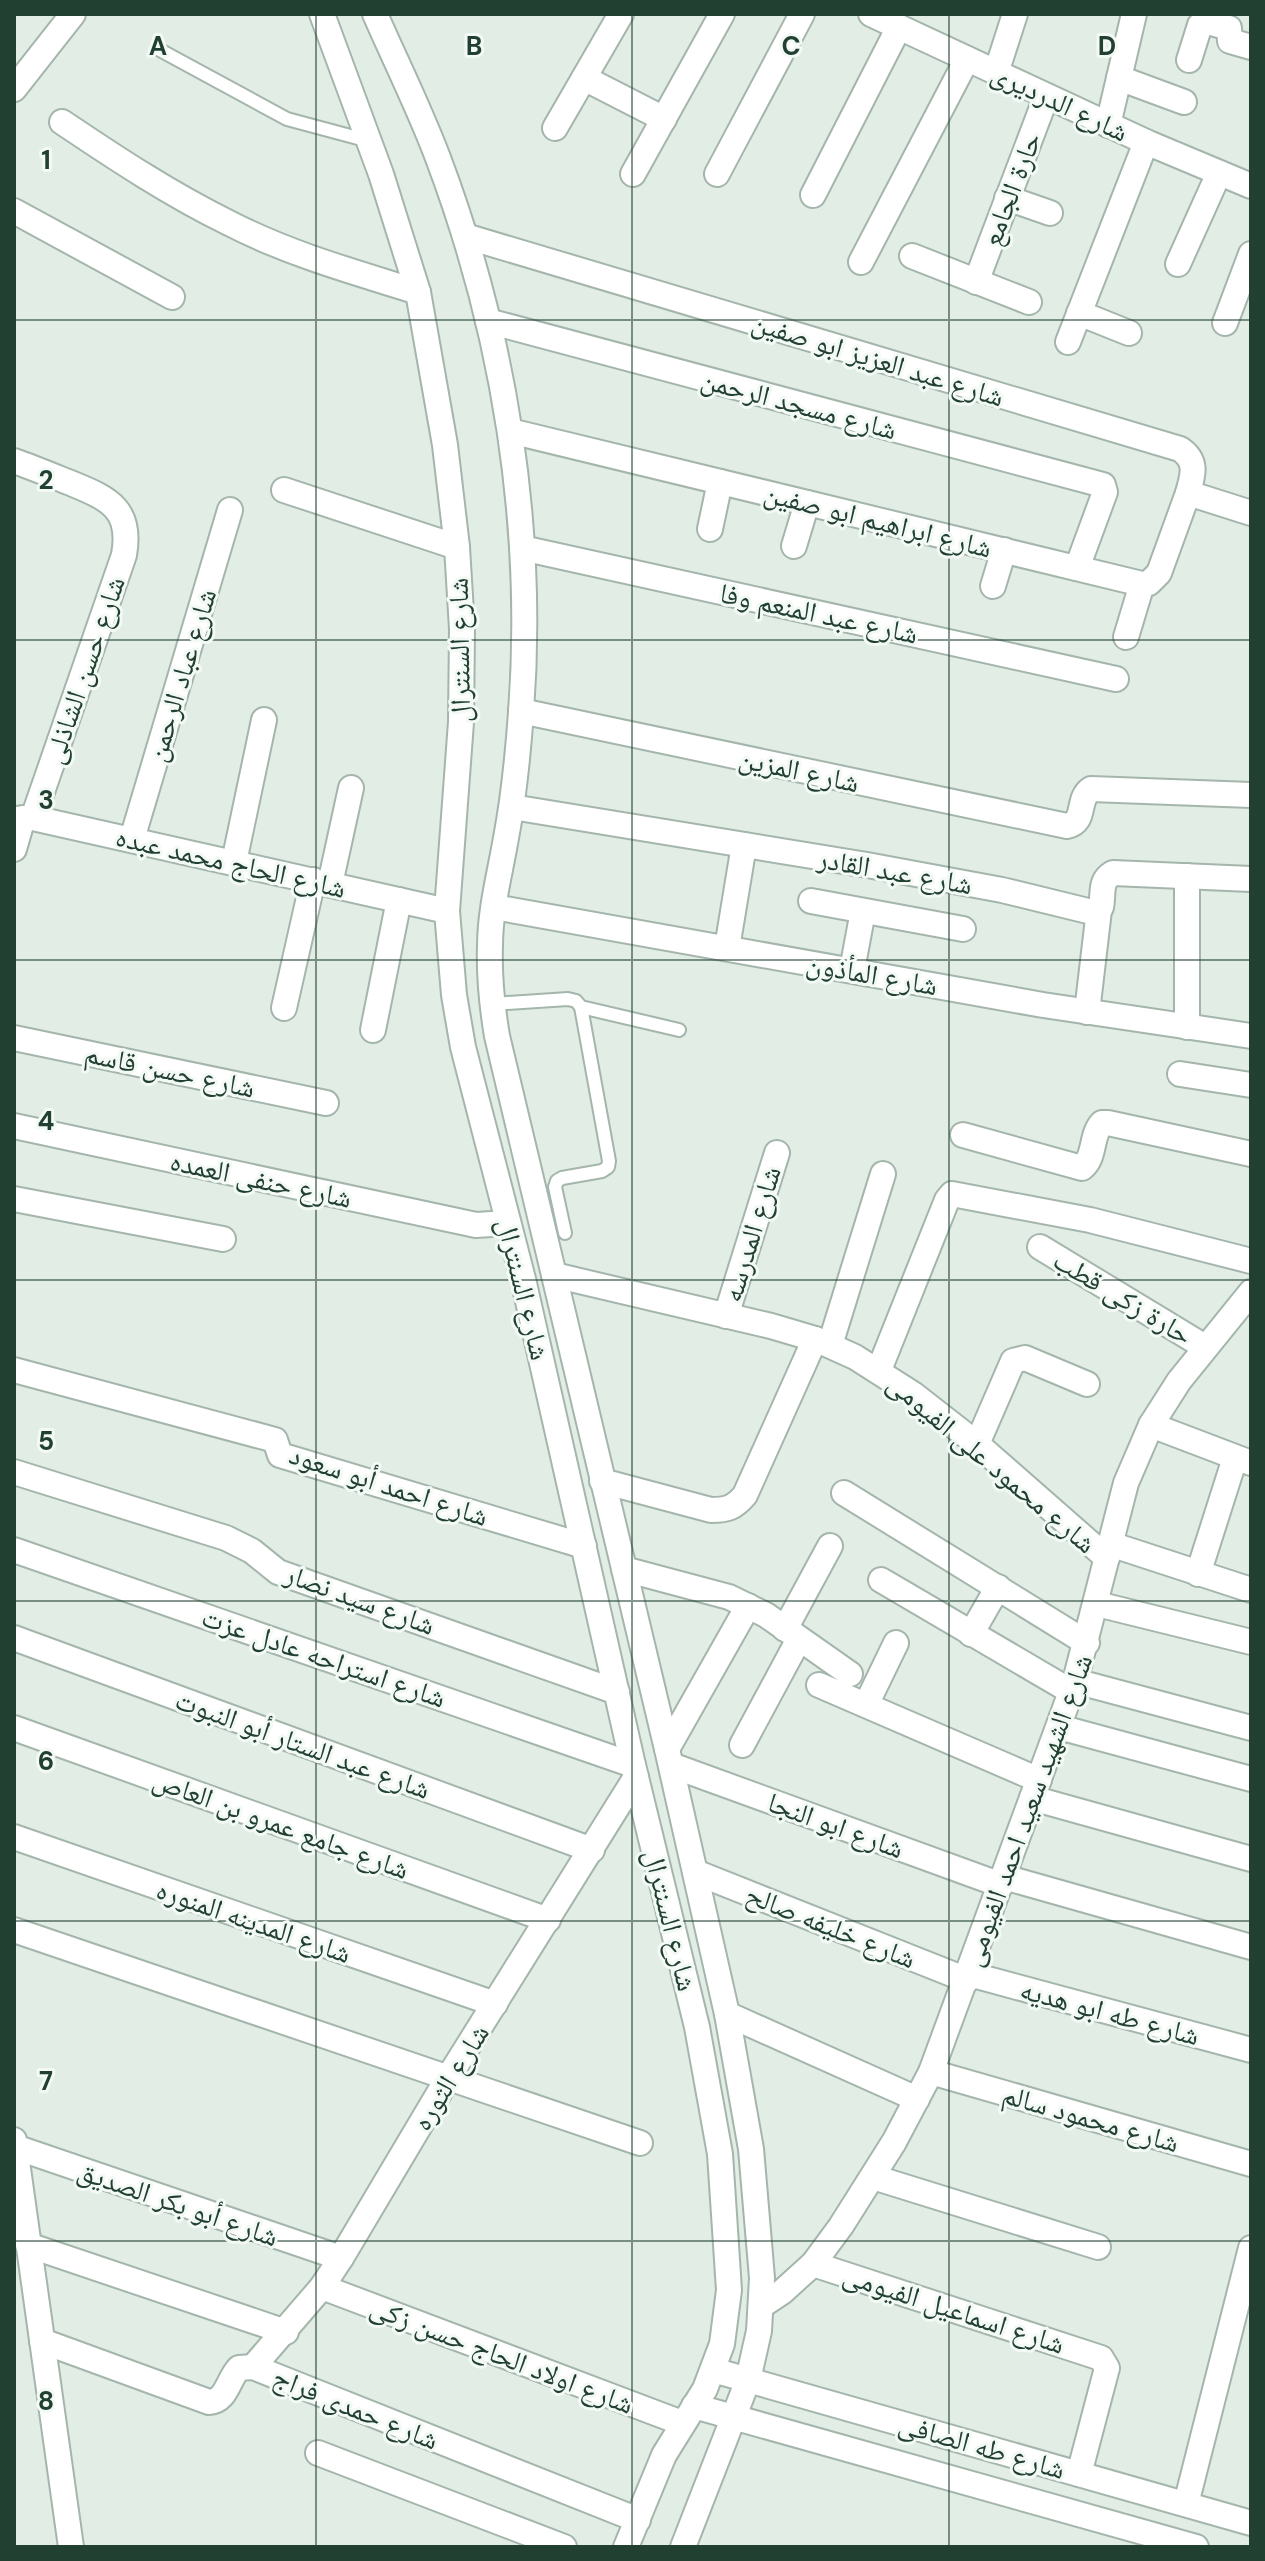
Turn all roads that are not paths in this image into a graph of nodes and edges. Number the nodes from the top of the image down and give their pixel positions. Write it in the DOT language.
graph roads {
  1 [pos="73,14"];
  2 [pos="322,14"];
  3 [pos="375,14"];
  4 [pos="621,14"];
  5 [pos="722,14"];
  6 [pos="802,14"];
  7 [pos="871,14"];
  8 [pos="1015,14"];
  9 [pos="1134,14"];
  10 [pos="899,27"];
  11 [pos="1251,47"];
  12 [pos="158,49"];
  13 [pos="967,59"];
  14 [pos="1189,60"];
  15 [pos="996,73"];
  16 [pos="584,78"];
  17 [pos="1119,78"];
  18 [pos="14,89"];
  19 [pos="1046,97"];
  20 [pos="1184,102"];
  21 [pos="664,119"];
  22 [pos="62,122"];
  23 [pos="1108,125"];
  24 [pos="555,128"];
  25 [pos="369,141"];
  26 [pos="1146,142"];
  27 [pos="1219,173"];
  28 [pos="633,174"];
  29 [pos="717,174"];
  30 [pos="1251,186"];
  31 [pos="813,195"];
  32 [pos="1007,198"];
  33 [pos="14,211"];
  34 [pos="1050,213"];
  35 [pos="465,236"];
  36 [pos="1251,254"];
  37 [pos="912,256"];
  38 [pos="861,262"];
  39 [pos="1178,264"];
  40 [pos="976,282"];
  41 [pos="418,292"];
  42 [pos="172,297"];
  43 [pos="1029,302"];
  44 [pos="1079,313"];
  45 [pos="488,321"];
  46 [pos="1225,323"];
  47 [pos="1129,333"];
  48 [pos="1068,342"];
  49 [pos="510,431"];
  50 [pos="14,461"];
  51 [pos="720,482"];
  52 [pos="284,490"];
  53 [pos="1188,493"];
  54 [pos="807,503"];
  55 [pos="230,510"];
  56 [pos="1251,513"];
  57 [pos="710,529"];
  58 [pos="794,546"];
  59 [pos="457,547"];
  60 [pos="522,548"];
  61 [pos="1004,550"];
  62 [pos="1077,568"];
  63 [pos="1142,584"];
  64 [pos="993,586"];
  65 [pos="1126,637"];
  66 [pos="1116,679"];
  67 [pos="521,711"];
  68 [pos="264,720"];
  69 [pos="351,788"];
  70 [pos="1251,795"];
  71 [pos="512,807"];
  72 [pos="24,818"];
  73 [pos="132,839"];
  74 [pos="744,845"];
  75 [pos="14,849"];
  76 [pos="234,862"];
  77 [pos="1187,876"];
  78 [pos="1251,879"];
  79 [pos="322,882"];
  80 [pos="399,900"];
  81 [pos="811,901"];
  82 [pos="494,907"];
  83 [pos="1099,910"];
  84 [pos="447,911"];
  85 [pos="863,911"];
  86 [pos="963,929"];
  87 [pos="448,942"];
  88 [pos="489,943"];
  89 [pos="727,948"];
  90 [pos="852,970"];
  91 [pos="492,1004"];
  92 [pos="581,1007"];
  93 [pos="284,1008"];
  94 [pos="1087,1012"];
  95 [pos="1187,1027"];
  96 [pos="373,1030"];
  97 [pos="679,1030"];
  98 [pos="1251,1036"];
  99 [pos="14,1038"];
  100 [pos="1180,1074"];
  101 [pos="1251,1085"];
  102 [pos="326,1103"];
  103 [pos="14,1126"];
  104 [pos="963,1135"];
  105 [pos="777,1153"];
  106 [pos="1251,1154"];
  107 [pos="883,1174"];
  108 [pos="14,1199"];
  109 [pos="508,1223"];
  110 [pos="565,1233"];
  111 [pos="223,1239"];
  112 [pos="1040,1247"];
  113 [pos="1251,1261"];
  114 [pos="554,1275"];
  115 [pos="1251,1292"];
  116 [pos="726,1316"];
  117 [pos="823,1342"];
  118 [pos="1205,1347"];
  119 [pos="14,1370"];
  120 [pos="879,1370"];
  121 [pos="1087,1384"];
  122 [pos="1151,1425"];
  123 [pos="977,1444"];
  124 [pos="1243,1461"];
  125 [pos="14,1472"];
  126 [pos="602,1481"];
  127 [pos="844,1493"];
  128 [pos="584,1546"];
  129 [pos="830,1546"];
  130 [pos="14,1550"];
  131 [pos="1109,1551"];
  132 [pos="624,1569"];
  133 [pos="1198,1574"];
  134 [pos="881,1580"];
  135 [pos="998,1587"];
  136 [pos="1251,1590"];
  137 [pos="1097,1604"];
  138 [pos="748,1606"];
  139 [pos="792,1634"];
  140 [pos="971,1634"];
  141 [pos="14,1638"];
  142 [pos="1251,1642"];
  143 [pos="896,1643"];
  144 [pos="1087,1643"];
  145 [pos="850,1674"];
  146 [pos="819,1685"];
  147 [pos="1074,1687"];
  148 [pos="617,1692"];
  149 [pos="866,1705"];
  150 [pos="1059,1727"];
  151 [pos="14,1728"];
  152 [pos="1251,1728"];
  153 [pos="742,1745"];
  154 [pos="669,1757"];
  155 [pos="635,1771"];
  156 [pos="1251,1779"];
  157 [pos="1035,1789"];
  158 [pos="14,1837"];
  159 [pos="592,1850"];
  160 [pos="1251,1859"];
  161 [pos="695,1872"];
  162 [pos="1002,1881"];
  163 [pos="548,1920"];
  164 [pos="14,1930"];
  165 [pos="1251,1947"];
  166 [pos="968,1977"];
  167 [pos="495,2004"];
  168 [pos="727,2014"];
  169 [pos="1251,2050"];
  170 [pos="931,2072"];
  171 [pos="448,2078"];
  172 [pos="917,2099"];
  173 [pos="14,2140"];
  174 [pos="640,2143"];
  175 [pos="15,2147"];
  176 [pos="1251,2164"];
  177 [pos="873,2177"];
  178 [pos="28,2245"];
  179 [pos="1098,2247"];
  180 [pos="1251,2248"];
  181 [pos="341,2258"];
  182 [pos="813,2264"];
  183 [pos="322,2287"];
  184 [pos="761,2306"];
  185 [pos="286,2332"];
  186 [pos="42,2341"];
  187 [pos="253,2367"];
  188 [pos="713,2370"];
  189 [pos="748,2380"];
  190 [pos="688,2415"];
  191 [pos="735,2419"];
  192 [pos="318,2453"];
  193 [pos="1079,2474"];
  194 [pos="1186,2504"];
  195 [pos="638,2520"];
  196 [pos="1251,2523"];
  197 [pos="71,2547"];
  198 [pos="564,2547"];
  199 [pos="626,2547"];
  200 [pos="683,2547"];
  201 [pos="1196,2547"];
  1 -- 18 [label="street"];
  2 -- 25 [label="street, شارع السنترال"];
  3 -- 35 [label="street, شارع السنترال"];
  4 -- 16 [label="street"];
  5 -- 21 [label="street"];
  6 -- 29 [label="street"];
  7 -- 10 [label="street, شارع الدرديرى"];
  8 -- 15 [label="street"];
  9 -- 17 [label="street"];
  10 -- 13 [label="street, شارع الدرديرى"];
  10 -- 31 [label="street"];
  11 -- 14 [label="street"];
  12 -- 25 [label="lane"];
  13 -- 15 [label="street, شارع الدرديرى"];
  13 -- 38 [label="street"];
  15 -- 19 [label="street, شارع الدرديرى"];
  16 -- 21 [label="street"];
  16 -- 24 [label="street"];
  17 -- 20 [label="street"];
  17 -- 23 [label="street"];
  19 -- 23 [label="street, شارع الدرديرى"];
  19 -- 32 [label="street, حارة الجامع"];
  21 -- 28 [label="street"];
  22 -- 41 [label="street"];
  23 -- 26 [label="street, شارع الدرديرى"];
  25 -- 41 [label="street, شارع السنترال"];
  26 -- 27 [label="street, شارع الدرديرى"];
  26 -- 44 [label="street"];
  27 -- 30 [label="street, شارع الدرديرى"];
  27 -- 39 [label="street"];
  32 -- 34 [label="street"];
  32 -- 40 [label="street, حارة الجامع"];
  33 -- 42 [label="street"];
  35 -- 45 [label="street, شارع السنترال"];
  35 -- 53 [label="street, شارع عبد العزيز ابو صفين"];
  36 -- 46 [label="street"];
  37 -- 40 [label="street, حارة الجامع"];
  40 -- 43 [label="street, حارة الجامع"];
  41 -- 59 [label="street, شارع السنترال"];
  44 -- 47 [label="street"];
  44 -- 48 [label="street"];
  45 -- 49 [label="street, شارع السنترال"];
  45 -- 62 [label="street, شارع مسجد الرحمن"];
  49 -- 51 [label="street, شارع ابراهيم ابو صفين"];
  49 -- 60 [label="street, شارع السنترال"];
  50 -- 72 [label="street, شارع حسن الشاذلى"];
  51 -- 54 [label="street, شارع ابراهيم ابو صفين"];
  51 -- 57 [label="street"];
  52 -- 59 [label="street"];
  53 -- 56 [label="street"];
  53 -- 63 [label="street"];
  54 -- 58 [label="street"];
  54 -- 61 [label="street, شارع ابراهيم ابو صفين"];
  55 -- 73 [label="street, شارع عباد الرحمن"];
  59 -- 84 [label="street, شارع السنترال"];
  60 -- 66 [label="street, شارع عبد المنعم وفا"];
  60 -- 67 [label="street, شارع السنترال"];
  61 -- 62 [label="street, شارع ابراهيم ابو صفين"];
  61 -- 64 [label="street"];
  62 -- 63 [label="street, شارع ابراهيم ابو صفين"];
  63 -- 65 [label="street"];
  67 -- 70 [label="street, شارع المزين"];
  67 -- 71 [label="street, شارع السنترال"];
  68 -- 76 [label="street"];
  69 -- 79 [label="street"];
  71 -- 74 [label="street, شارع عبد القادر"];
  71 -- 82 [label="street, شارع السنترال"];
  72 -- 73 [label="street, شارع الحاج محمد عبده"];
  72 -- 75 [label="street, شارع حسن الشاذلى"];
  73 -- 76 [label="street, شارع الحاج محمد عبده"];
  74 -- 83 [label="street, شارع عبد القادر"];
  74 -- 89 [label="street"];
  76 -- 79 [label="street, شارع الحاج محمد عبده"];
  77 -- 78 [label="street"];
  77 -- 83 [label="street"];
  77 -- 95 [label="street"];
  79 -- 80 [label="street, شارع الحاج محمد عبده"];
  79 -- 93 [label="street"];
  80 -- 84 [label="street, شارع الحاج محمد عبده"];
  80 -- 96 [label="street"];
  81 -- 85 [label="street"];
  82 -- 88 [label="street, شارع السنترال"];
  82 -- 89 [label="street, شارع المأذون"];
  83 -- 94 [label="street"];
  84 -- 87 [label="street, شارع السنترال"];
  85 -- 86 [label="street"];
  85 -- 90 [label="street"];
  87 -- 88 [label="street"];
  87 -- 109 [label="street, شارع السنترال"];
  88 -- 91 [label="street, شارع السنترال"];
  89 -- 90 [label="street, شارع المأذون"];
  90 -- 94 [label="street, شارع المأذون"];
  91 -- 92 [label="lane"];
  91 -- 114 [label="street, شارع السنترال"];
  92 -- 97 [label="lane"];
  92 -- 110 [label="lane"];
  94 -- 95 [label="street, شارع المأذون"];
  95 -- 98 [label="street, شارع المأذون"];
  99 -- 102 [label="street, شارع حسن قاسم"];
  100 -- 101 [label="street"];
  103 -- 109 [label="street, شارع حنفى العمده"];
  104 -- 106 [label="street"];
  105 -- 116 [label="street, شارع المدرسه"];
  107 -- 117 [label="street"];
  108 -- 111 [label="street"];
  109 -- 128 [label="street, شارع السنترال"];
  112 -- 118 [label="street, حارة زكى قطب"];
  113 -- 120 [label="street"];
  114 -- 116 [label="street, شارع محمود على الفيومى"];
  114 -- 126 [label="street, شارع السنترال"];
  115 -- 118 [label="street, شارع الشهيد سعيد احمد الفيومى"];
  116 -- 117 [label="street, شارع محمود على الفيومى"];
  117 -- 120 [label="street, شارع محمود على الفيومى"];
  117 -- 126 [label="street"];
  118 -- 122 [label="street, شارع الشهيد سعيد احمد الفيومى"];
  119 -- 128 [label="street, شارع احمد أبو سعود"];
  120 -- 123 [label="street, شارع محمود على الفيومى"];
  121 -- 123 [label="street"];
  122 -- 124 [label="street"];
  122 -- 131 [label="street, شارع الشهيد سعيد احمد الفيومى"];
  123 -- 131 [label="street, شارع محمود على الفيومى"];
  124 -- 133 [label="street"];
  125 -- 148 [label="street, شارع سيد نصار"];
  126 -- 132 [label="street, شارع السنترال"];
  127 -- 135 [label="street"];
  128 -- 148 [label="street, شارع السنترال"];
  129 -- 139 [label="street"];
  130 -- 155 [label="street, شارع استراحه عادل عزت"];
  131 -- 133 [label="street"];
  131 -- 137 [label="street, شارع الشهيد سعيد احمد الفيومى"];
  132 -- 138 [label="street"];
  132 -- 154 [label="street, شارع السنترال"];
  133 -- 136 [label="street"];
  134 -- 140 [label="street"];
  135 -- 140 [label="street"];
  135 -- 144 [label="street"];
  137 -- 142 [label="street"];
  137 -- 144 [label="street, شارع الشهيد سعيد احمد الفيومى"];
  138 -- 139 [label="street"];
  138 -- 154 [label="street"];
  139 -- 145 [label="street"];
  139 -- 153 [label="street"];
  140 -- 147 [label="street"];
  141 -- 159 [label="street, شارع عبد الستار أبو النبوت"];
  143 -- 149 [label="street"];
  144 -- 147 [label="street, شارع الشهيد سعيد احمد الفيومى"];
  146 -- 149 [label="street"];
  147 -- 150 [label="street, شارع الشهيد سعيد احمد الفيومى"];
  147 -- 152 [label="street"];
  148 -- 155 [label="street, شارع السنترال"];
  149 -- 157 [label="street"];
  150 -- 156 [label="street"];
  150 -- 157 [label="street, شارع الشهيد سعيد احمد الفيومى"];
  151 -- 163 [label="street, شارع جامع عمرو بن العاص"];
  154 -- 161 [label="street, شارع السنترال"];
  154 -- 162 [label="street, شارع ابو النجا"];
  155 -- 159 [label="street, شارع الثوره"];
  155 -- 188 [label="street, شارع السنترال"];
  157 -- 160 [label="street"];
  157 -- 162 [label="street, شارع الشهيد سعيد احمد الفيومى"];
  158 -- 167 [label="street, شارع المدينه المنوره"];
  159 -- 163 [label="street, شارع الثوره"];
  161 -- 166 [label="street, شارع خليفه صالح"];
  161 -- 168 [label="street, شارع السنترال"];
  162 -- 165 [label="street, شارع ابو النجا"];
  162 -- 166 [label="street, شارع الشهيد سعيد احمد الفيومى"];
  163 -- 167 [label="street, شارع الثوره"];
  164 -- 171 [label="street"];
  166 -- 169 [label="street, شارع طه ابو هديه"];
  166 -- 170 [label="street, شارع الشهيد سعيد احمد الفيومى"];
  167 -- 171 [label="street, شارع الثوره"];
  168 -- 172 [label="street"];
  168 -- 184 [label="street, شارع السنترال"];
  170 -- 172 [label="street, شارع الشهيد سعيد احمد الفيومى"];
  170 -- 176 [label="street, شارع محمود سالم"];
  171 -- 174 [label="street"];
  171 -- 181 [label="street, شارع الثوره"];
  172 -- 177 [label="street, شارع الشهيد سعيد احمد الفيومى"];
  173 -- 175 [label="street"];
  175 -- 178 [label="street"];
  175 -- 181 [label="street, شارع أبو بكر الصديق"];
  177 -- 179 [label="street"];
  177 -- 182 [label="street, شارع الشهيد سعيد احمد الفيومى"];
  178 -- 185 [label="street"];
  178 -- 186 [label="street"];
  180 -- 194 [label="street"];
  181 -- 183 [label="street, شارع الثوره"];
  182 -- 184 [label="street, شارع الشهيد سعيد احمد الفيومى"];
  182 -- 193 [label="street, شارع اسماعيل الفيومى"];
  183 -- 185 [label="street, شارع الثوره"];
  183 -- 190 [label="street, شارع اولاد الحاج حسن زكى"];
  184 -- 189 [label="street, شارع السنترال"];
  185 -- 187 [label="street, شارع الثوره"];
  186 -- 187 [label="street, شارع حمدى فراج"];
  186 -- 197 [label="street"];
  187 -- 195 [label="street, شارع حمدى فراج"];
  188 -- 189 [label="street, شارع طه الصافى"];
  188 -- 190 [label="street, شارع السنترال"];
  189 -- 191 [label="street, شارع السنترال"];
  189 -- 193 [label="street, شارع طه الصافى"];
  190 -- 191 [label="street, شارع طه الصافى"];
  190 -- 195 [label="street, شارع السنترال"];
  191 -- 200 [label="street, شارع السنترال"];
  191 -- 201 [label="street, شارع طه الصافى"];
  192 -- 198 [label="street"];
  193 -- 194 [label="street, شارع طه الصافى"];
  194 -- 196 [label="street, شارع طه الصافى"];
  195 -- 199 [label="street, شارع السنترال"];
}
